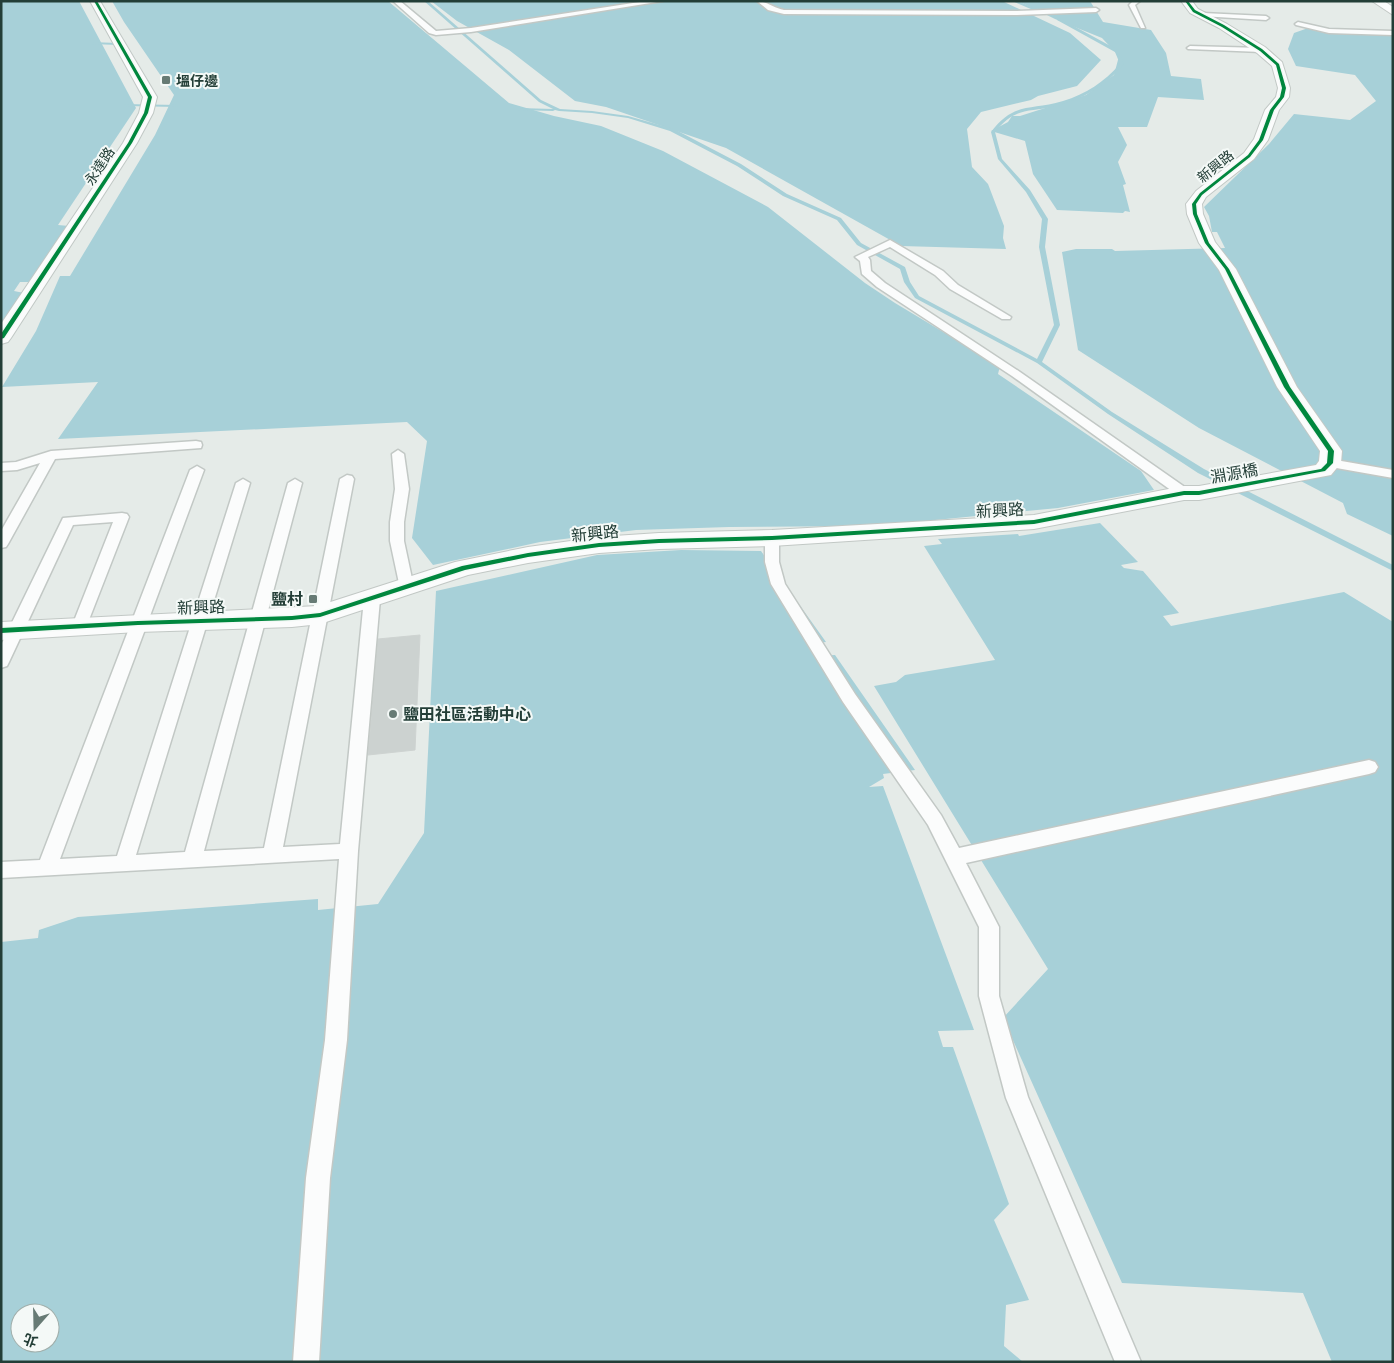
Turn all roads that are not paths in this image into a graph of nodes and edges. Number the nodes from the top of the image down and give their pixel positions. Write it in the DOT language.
graph roads {
  1 [pos="95,1"];
  2 [pos="396,1"];
  3 [pos="660,1"];
  4 [pos="760,1"];
  5 [pos="1137,1"];
  6 [pos="1186,1"];
  7 [pos="1377,1"];
  8 [pos="1096,10"];
  9 [pos="1393,12"];
  10 [pos="1203,15"];
  11 [pos="1266,18"];
  12 [pos="1298,24"];
  13 [pos="1143,27"];
  14 [pos="1393,33"];
  15 [pos="1190,48"];
  16 [pos="1261,50"];
  17 [pos="1006,317"];
  18 [pos="1,338"];
  19 [pos="196,445"];
  20 [pos="398,454"];
  21 [pos="51,455"];
  22 [pos="1330,463"];
  23 [pos="1,467"];
  24 [pos="197,470"];
  25 [pos="1393,474"];
  26 [pos="347,479"];
  27 [pos="295,482"];
  28 [pos="243,483"];
  29 [pos="1191,493"];
  30 [pos="772,538"];
  31 [pos="1,544"];
  32 [pos="407,588"];
  33 [pos="372,599"];
  34 [pos="320,615"];
  35 [pos="258,619"];
  36 [pos="200,621"];
  37 [pos="138,623"];
  38 [pos="80,626"];
  39 [pos="9,630"];
  40 [pos="1,662"];
  41 [pos="1370,767"];
  42 [pos="349,851"];
  43 [pos="272,855"];
  44 [pos="955,857"];
  45 [pos="192,860"];
  46 [pos="124,863"];
  47 [pos="47,867"];
  48 [pos="1,870"];
  49 [pos="306,1362"];
  50 [pos="1128,1362"];
  1 -- 18 [label="street, 永達路"];
  2 -- 3 [label="lane"];
  4 -- 8 [label="lane"];
  5 -- 13 [label="lane"];
  6 -- 10 [label="street, 新興路"];
  7 -- 9 [label="street"];
  10 -- 11 [label="lane"];
  10 -- 16 [label="street, 新興路"];
  12 -- 14 [label="lane"];
  15 -- 16 [label="lane"];
  16 -- 22 [label="street, 新興路"];
  17 -- 29 [label="lane"];
  19 -- 21 [label="lane"];
  20 -- 32 [label="lane"];
  21 -- 23 [label="lane"];
  21 -- 31 [label="lane"];
  22 -- 25 [label="lane"];
  22 -- 29 [label="street, 淵源橋"];
  24 -- 37 [label="lane"];
  26 -- 34 [label="lane"];
  27 -- 35 [label="lane"];
  28 -- 36 [label="lane"];
  29 -- 30 [label="street, 新興路"];
  30 -- 32 [label="street, 新興路"];
  30 -- 44 [label="lane"];
  32 -- 33 [label="street, 新興路"];
  33 -- 34 [label="street, 新興路"];
  33 -- 42 [label="lane"];
  34 -- 35 [label="street, 新興路"];
  34 -- 43 [label="lane"];
  35 -- 36 [label="street, 新興路"];
  35 -- 45 [label="lane"];
  36 -- 37 [label="street, 新興路"];
  36 -- 46 [label="lane"];
  37 -- 38 [label="street, 新興路"];
  37 -- 47 [label="lane"];
  38 -- 39 [label="street, 新興路"];
  38 -- 39 [label="lane"];
  39 -- 40 [label="lane"];
  41 -- 44 [label="lane"];
  42 -- 43 [label="lane"];
  42 -- 49 [label="lane"];
  43 -- 45 [label="lane"];
  44 -- 50 [label="lane"];
  45 -- 46 [label="lane"];
  46 -- 47 [label="lane"];
  47 -- 48 [label="lane"];
}
